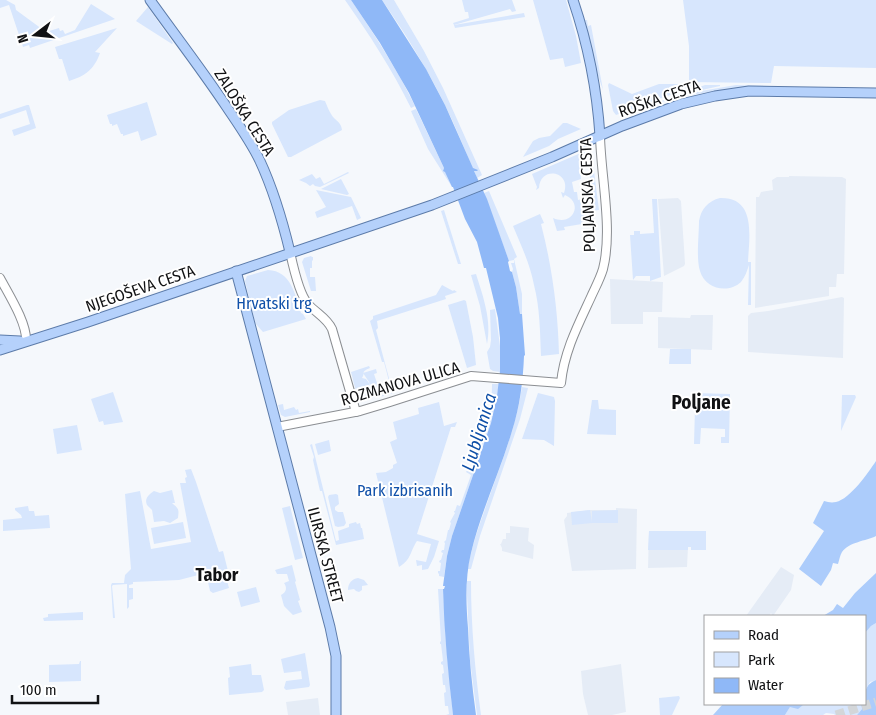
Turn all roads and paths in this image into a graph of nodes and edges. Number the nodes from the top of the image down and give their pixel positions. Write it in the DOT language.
graph roads {
  1 [pos="150,0"];
  2 [pos="573,0"];
  3 [pos="876,94"];
  4 [pos="600,136"];
  5 [pos="290,252"];
  6 [pos="236,271"];
  7 [pos="0,278"];
  8 [pos="0,340"];
  9 [pos="26,341"];
  10 [pos="0,350"];
  11 [pos="561,383"];
  12 [pos="356,412"];
  13 [pos="277,427"];
  14 [pos="336,715"];
  1 -- 5 [label="main road, ZALOŠKA CESTA"];
  2 -- 4 [label="main road, POLJANSKA CESTA"];
  3 -- 4 [label="main road, ROŠKA CESTA"];
  4 -- 5 [label="main road, ROŠKA CESTA"];
  4 -- 11 [label="street, POLJANSKA CESTA"];
  5 -- 6 [label="main road, NJEGOŠEVA CESTA"];
  5 -- 12 [label="street"];
  6 -- 9 [label="main road, NJEGOŠEVA CESTA"];
  6 -- 13 [label="main road, ILIRSKA STREET"];
  7 -- 9 [label="street"];
  8 -- 9 [label="main road"];
  9 -- 10 [label="main road, NJEGOŠEVA CESTA"];
  11 -- 12 [label="street, ROZMANOVA ULICA"];
  12 -- 13 [label="street, ROZMANOVA ULICA"];
  13 -- 14 [label="main road, ILIRSKA STREET"];
}
